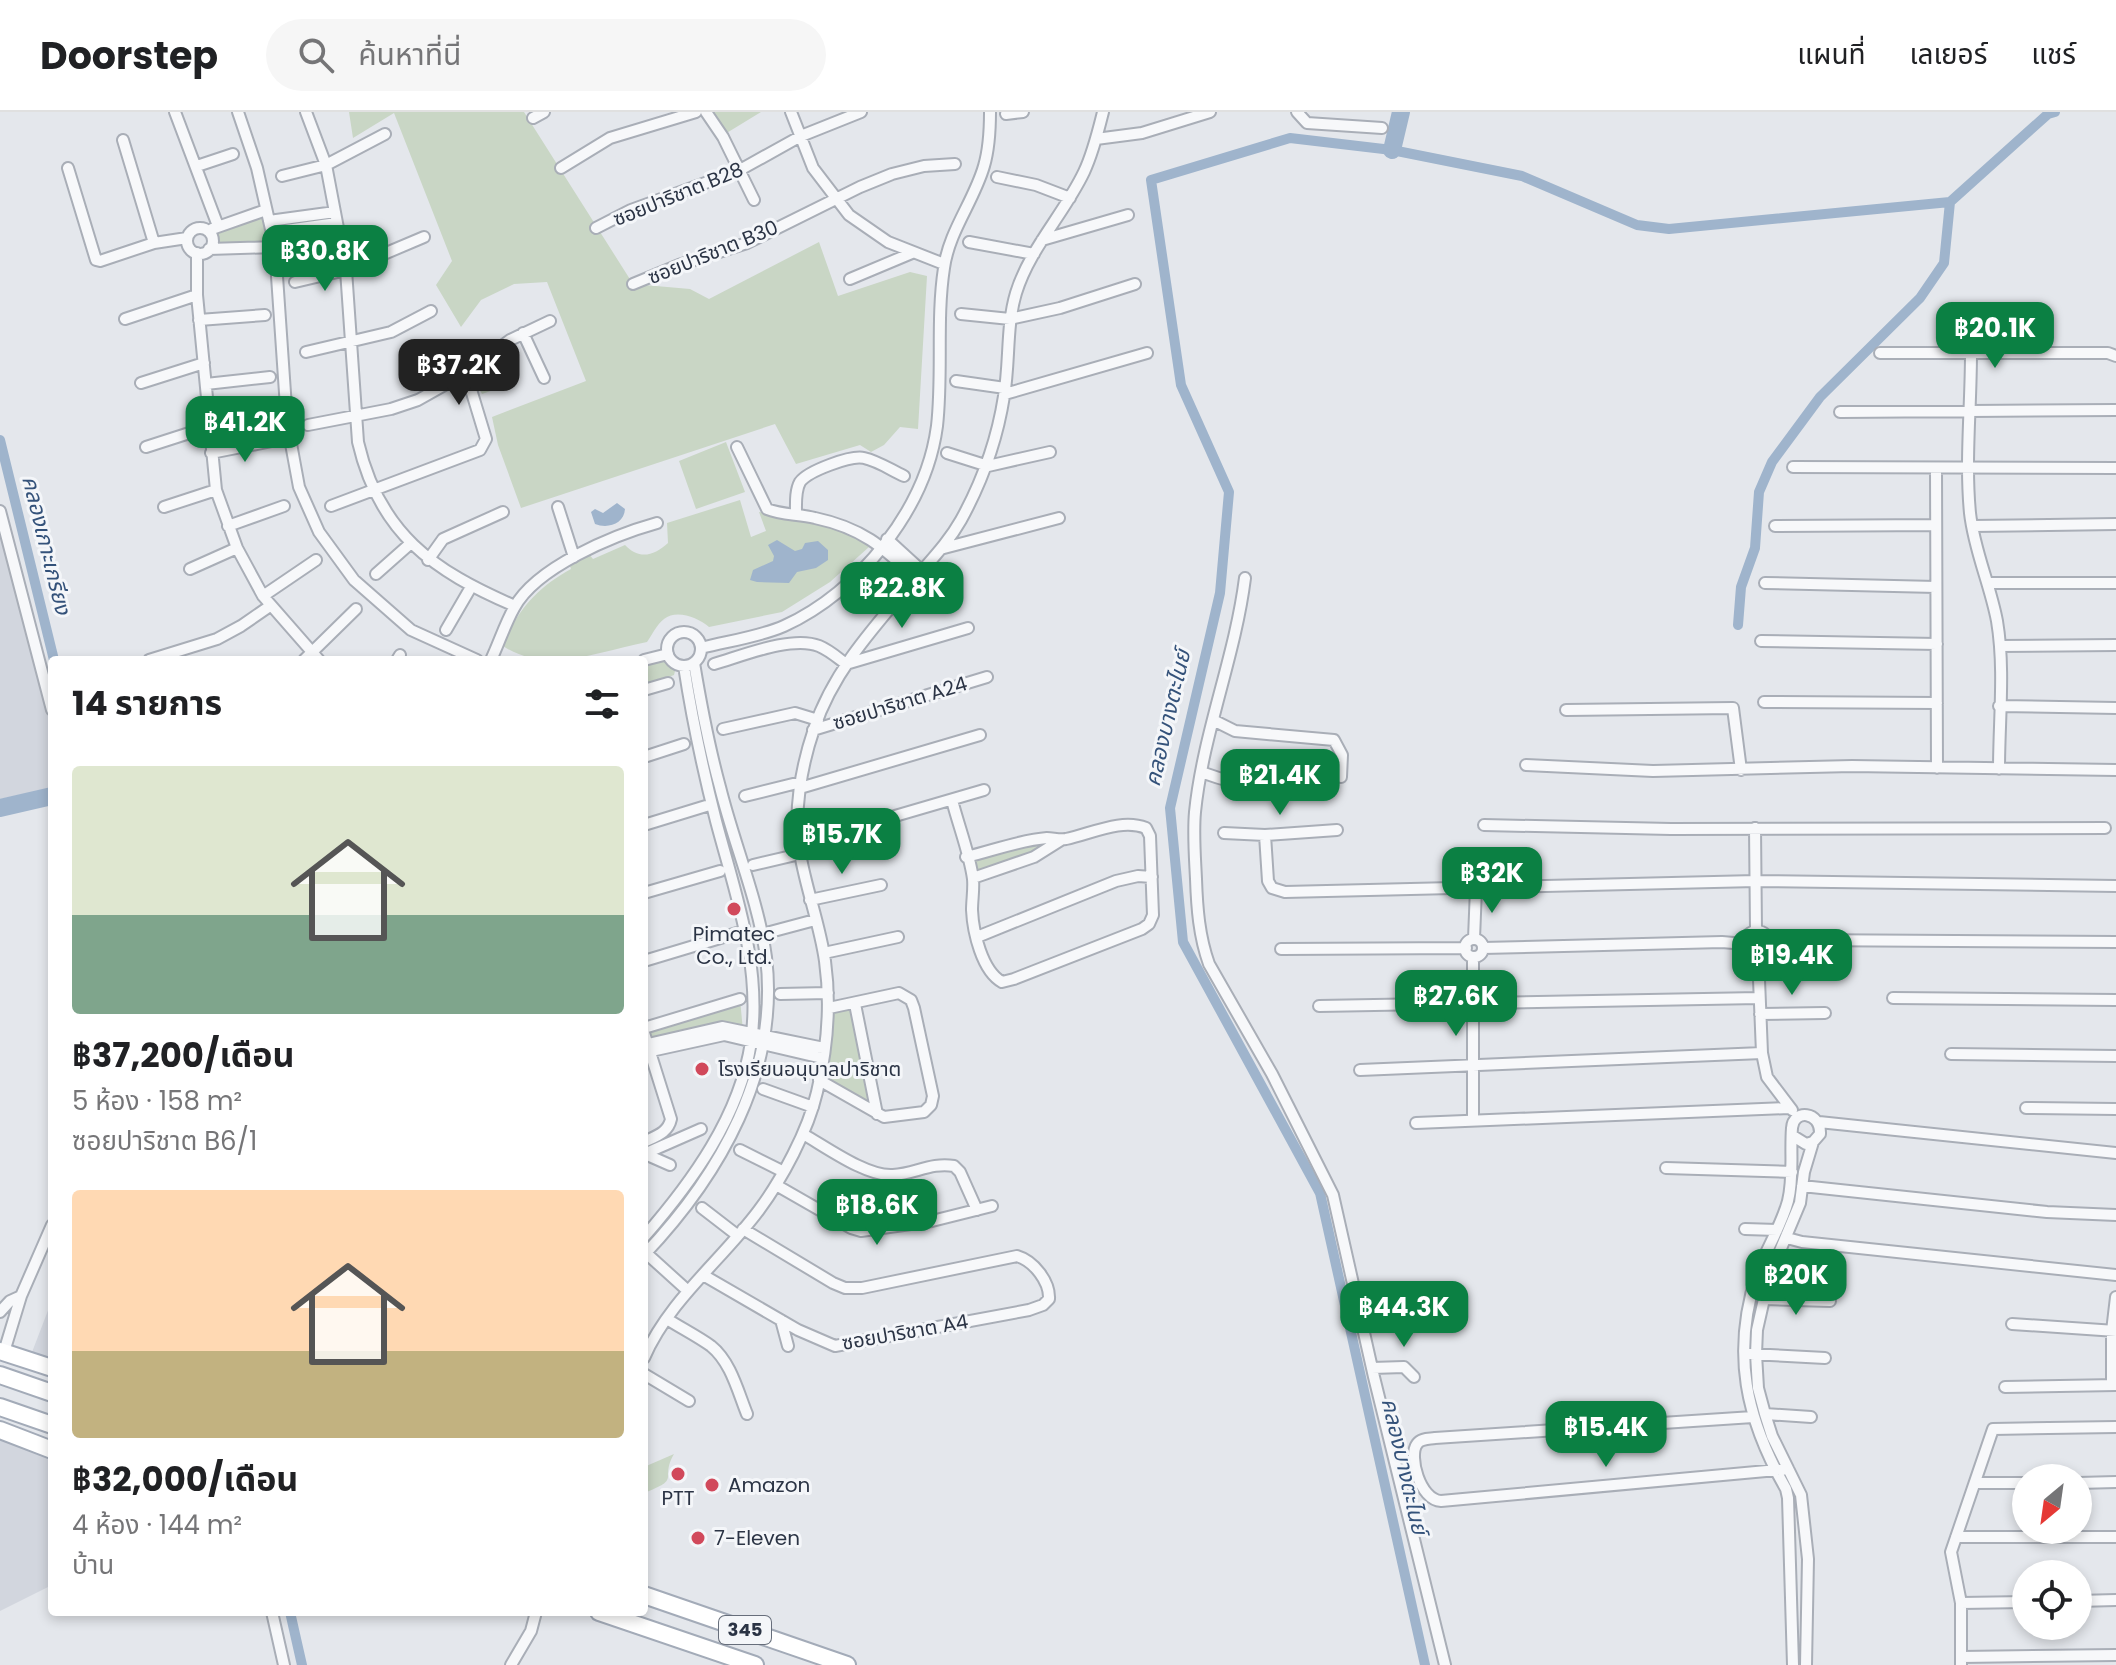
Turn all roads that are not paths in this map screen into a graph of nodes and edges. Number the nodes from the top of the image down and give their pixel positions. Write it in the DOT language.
graph roads {
  1 [pos="175,112"];
  2 [pos="238,112"];
  3 [pos="306,112"];
  4 [pos="544,112"];
  5 [pos="696,112"];
  6 [pos="706,112"];
  7 [pos="791,112"];
  8 [pos="861,112"];
  9 [pos="990,112"];
  10 [pos="1023,112"];
  11 [pos="1103,112"];
  12 [pos="1210,112"];
  13 [pos="1297,112"];
  14 [pos="1006,114"];
  15 [pos="533,118"];
  16 [pos="1382,128"];
  17 [pos="385,134"];
  18 [pos="801,136"];
  19 [pos="1096,139"];
  20 [pos="123,140"];
  21 [pos="233,154"];
  22 [pos="955,164"];
  23 [pos="326,165"];
  24 [pos="197,166"];
  25 [pos="68,168"];
  26 [pos="561,168"];
  27 [pos="738,171"];
  28 [pos="282,176"];
  29 [pos="997,177"];
  30 [pos="837,198"];
  31 [pos="1070,198"];
  32 [pos="754,200"];
  33 [pos="1128,215"];
  34 [pos="336,217"];
  35 [pos="269,221"];
  36 [pos="596,228"];
  37 [pos="212,229"];
  38 [pos="424,237"];
  39 [pos="187,238"];
  40 [pos="1042,240"];
  41 [pos="969,242"];
  42 [pos="154,243"];
  43 [pos="275,247"];
  44 [pos="209,249"];
  45 [pos="197,253"];
  46 [pos="912,253"];
  47 [pos="1034,254"];
  48 [pos="944,264"];
  49 [pos="346,270"];
  50 [pos="850,279"];
  51 [pos="295,282"];
  52 [pos="633,284"];
  53 [pos="1135,284"];
  54 [pos="197,295"];
  55 [pos="431,311"];
  56 [pos="961,314"];
  57 [pos="265,315"];
  58 [pos="125,319"];
  59 [pos="1010,319"];
  60 [pos="199,320"];
  61 [pos="550,321"];
  62 [pos="523,333"];
  63 [pos="351,342"];
  64 [pos="306,352"];
  65 [pos="1147,353"];
  66 [pos="1880,353"];
  67 [pos="1971,353"];
  68 [pos="2116,356"];
  69 [pos="204,363"];
  70 [pos="466,373"];
  71 [pos="270,377"];
  72 [pos="544,378"];
  73 [pos="956,381"];
  74 [pos="141,383"];
  75 [pos="206,384"];
  76 [pos="1005,391"];
  77 [pos="2116,410"];
  78 [pos="1971,411"];
  79 [pos="1840,412"];
  80 [pos="356,416"];
  81 [pos="308,425"];
  82 [pos="208,427"];
  83 [pos="272,441"];
  84 [pos="146,447"];
  85 [pos="737,447"];
  86 [pos="1050,452"];
  87 [pos="211,453"];
  88 [pos="947,453"];
  89 [pos="988,466"];
  90 [pos="1793,467"];
  91 [pos="1936,468"];
  92 [pos="1968,468"];
  93 [pos="2116,468"];
  94 [pos="904,476"];
  95 [pos="373,489"];
  96 [pos="216,490"];
  97 [pos="284,506"];
  98 [pos="331,506"];
  99 [pos="164,507"];
  100 [pos="558,507"];
  101 [pos="0,511"];
  102 [pos="503,512"];
  103 [pos="796,513"];
  104 [pos="1059,518"];
  105 [pos="657,523"];
  106 [pos="2116,524"];
  107 [pos="1936,525"];
  108 [pos="228,526"];
  109 [pos="1775,526"];
  110 [pos="1972,526"];
  111 [pos="884,542"];
  112 [pos="411,543"];
  113 [pos="237,548"];
  114 [pos="944,548"];
  115 [pos="574,557"];
  116 [pos="316,560"];
  117 [pos="428,560"];
  118 [pos="190,569"];
  119 [pos="376,574"];
  120 [pos="919,574"];
  121 [pos="1245,578"];
  122 [pos="1765,583"];
  123 [pos="1988,583"];
  124 [pos="2116,583"];
  125 [pos="471,587"];
  126 [pos="1936,587"];
  127 [pos="263,596"];
  128 [pos="270,606"];
  129 [pos="515,606"];
  130 [pos="356,609"];
  131 [pos="968,628"];
  132 [pos="446,630"];
  133 [pos="1761,641"];
  134 [pos="1937,644"];
  135 [pos="2116,645"];
  136 [pos="2000,646"];
  137 [pos="701,648"];
  138 [pos="668,654"];
  139 [pos="162,656"];
  140 [pos="310,656"];
  141 [pos="314,656"];
  142 [pos="467,656"];
  143 [pos="493,656"];
  144 [pos="648,659"];
  145 [pos="689,664"];
  146 [pos="714,664"];
  147 [pos="846,664"];
  148 [pos="987,677"];
  149 [pos="668,683"];
  150 [pos="648,689"];
  151 [pos="48,695"];
  152 [pos="1764,702"];
  153 [pos="1937,703"];
  154 [pos="1999,706"];
  155 [pos="2116,708"];
  156 [pos="1566,710"];
  157 [pos="1215,721"];
  158 [pos="816,725"];
  159 [pos="723,729"];
  160 [pos="980,735"];
  161 [pos="684,744"];
  162 [pos="648,756"];
  163 [pos="1526,765"];
  164 [pos="1937,768"];
  165 [pos="1999,769"];
  166 [pos="1741,770"];
  167 [pos="2116,770"];
  168 [pos="1201,772"];
  169 [pos="1341,777"];
  170 [pos="801,785"];
  171 [pos="984,790"];
  172 [pos="1322,791"];
  173 [pos="745,796"];
  174 [pos="952,800"];
  175 [pos="706,806"];
  176 [pos="648,824"];
  177 [pos="1484,825"];
  178 [pos="1755,828"];
  179 [pos="2105,828"];
  180 [pos="1337,830"];
  181 [pos="1224,833"];
  182 [pos="1265,835"];
  183 [pos="1061,840"];
  184 [pos="799,849"];
  185 [pos="966,857"];
  186 [pos="753,865"];
  187 [pos="720,871"];
  188 [pos="1152,877"];
  189 [pos="973,878"];
  190 [pos="1756,881"];
  191 [pos="881,885"];
  192 [pos="2116,886"];
  193 [pos="1476,888"];
  194 [pos="648,892"];
  195 [pos="810,900"];
  196 [pos="815,920"];
  197 [pos="1756,931"];
  198 [pos="770,932"];
  199 [pos="737,933"];
  200 [pos="898,937"];
  201 [pos="977,937"];
  202 [pos="1474,939"];
  203 [pos="1769,942"];
  204 [pos="2116,942"];
  205 [pos="1745,944"];
  206 [pos="1483,948"];
  207 [pos="1281,949"];
  208 [pos="824,953"];
  209 [pos="1469,953"];
  210 [pos="1758,955"];
  211 [pos="648,960"];
  212 [pos="828,993"];
  213 [pos="780,994"];
  214 [pos="1759,998"];
  215 [pos="1893,998"];
  216 [pos="740,999"];
  217 [pos="2116,1000"];
  218 [pos="1472,1002"];
  219 [pos="855,1004"];
  220 [pos="1319,1006"];
  221 [pos="829,1008"];
  222 [pos="1825,1013"];
  223 [pos="1760,1014"];
  224 [pos="751,1037"];
  225 [pos="764,1040"];
  226 [pos="648,1047"];
  227 [pos="823,1053"];
  228 [pos="1762,1053"];
  229 [pos="1951,1054"];
  230 [pos="2116,1056"];
  231 [pos="1473,1064"];
  232 [pos="1360,1070"];
  233 [pos="819,1080"];
  234 [pos="763,1089"];
  235 [pos="813,1107"];
  236 [pos="1789,1108"];
  237 [pos="2026,1108"];
  238 [pos="2116,1109"];
  239 [pos="877,1114"];
  240 [pos="1799,1117"];
  241 [pos="1473,1121"];
  242 [pos="1819,1122"];
  243 [pos="1416,1123"];
  244 [pos="701,1129"];
  245 [pos="803,1134"];
  246 [pos="1793,1136"];
  247 [pos="648,1140"];
  248 [pos="1813,1142"];
  249 [pos="740,1150"];
  250 [pos="648,1152"];
  251 [pos="2116,1153"];
  252 [pos="648,1156"];
  253 [pos="670,1165"];
  254 [pos="1666,1168"];
  255 [pos="782,1171"];
  256 [pos="1792,1172"];
  257 [pos="776,1185"];
  258 [pos="1802,1186"];
  259 [pos="992,1206"];
  260 [pos="702,1208"];
  261 [pos="977,1210"];
  262 [pos="2116,1215"];
  263 [pos="1745,1229"];
  264 [pos="1777,1230"];
  265 [pos="648,1232"];
  266 [pos="740,1232"];
  267 [pos="48,1234"];
  268 [pos="1787,1238"];
  269 [pos="648,1251"];
  270 [pos="648,1257"];
  271 [pos="703,1275"];
  272 [pos="2116,1275"];
  273 [pos="688,1291"];
  274 [pos="21,1296"];
  275 [pos="2116,1297"];
  276 [pos="1764,1299"];
  277 [pos="1830,1301"];
  278 [pos="0,1312"];
  279 [pos="667,1319"];
  280 [pos="781,1320"];
  281 [pos="2012,1324"];
  282 [pos="2114,1331"];
  283 [pos="648,1341"];
  284 [pos="788,1346"];
  285 [pos="2,1352"];
  286 [pos="1744,1354"];
  287 [pos="1756,1354"];
  288 [pos="1825,1358"];
  289 [pos="29,1360"];
  290 [pos="48,1367"];
  291 [pos="1372,1368"];
  292 [pos="0,1375"];
  293 [pos="648,1376"];
  294 [pos="1414,1377"];
  295 [pos="24,1383"];
  296 [pos="2114,1385"];
  297 [pos="2005,1387"];
  298 [pos="48,1392"];
  299 [pos="689,1401"];
  300 [pos="0,1407"];
  301 [pos="747,1414"];
  302 [pos="1765,1414"];
  303 [pos="1753,1417"];
  304 [pos="1811,1417"];
  305 [pos="35,1419"];
  306 [pos="48,1424"];
  307 [pos="2116,1427"];
  308 [pos="0,1430"];
  309 [pos="27,1441"];
  310 [pos="48,1449"];
  311 [pos="1788,1469"];
  312 [pos="1774,1470"];
  313 [pos="2116,1482"];
  314 [pos="1975,1483"];
  315 [pos="2012,1483"];
  316 [pos="2092,1483"];
  317 [pos="1956,1537"];
  318 [pos="2116,1537"];
  319 [pos="1792,1593"];
  320 [pos="1806,1593"];
  321 [pos="648,1596"];
  322 [pos="2116,1600"];
  323 [pos="2092,1601"];
  324 [pos="2012,1602"];
  325 [pos="1961,1603"];
  326 [pos="273,1616"];
  327 [pos="535,1616"];
  328 [pos="611,1616"];
  329 [pos="2116,1655"];
  330 [pos="1961,1661"];
  331 [pos="284,1665"];
  332 [pos="511,1665"];
  333 [pos="755,1665"];
  334 [pos="847,1665"];
  335 [pos="1445,1665"];
  336 [pos="1793,1665"];
  337 [pos="1806,1665"];
  1 -- 24 [label="street"];
  2 -- 35 [label="street"];
  3 -- 23 [label="street"];
  4 -- 15 [label="street"];
  5 -- 26 [label="street"];
  6 -- 27 [label="street"];
  7 -- 18 [label="street"];
  8 -- 18 [label="street, ซอยปาริชาต B28"];
  9 -- 48 [label="street"];
  10 -- 14 [label="street"];
  11 -- 19 [label="street"];
  12 -- 19 [label="street"];
  13 -- 16 [label="street"];
  17 -- 23 [label="street"];
  18 -- 27 [label="street, ซอยปาริชาต B28"];
  18 -- 30 [label="street"];
  19 -- 31 [label="street"];
  20 -- 42 [label="street"];
  21 -- 24 [label="street"];
  22 -- 30 [label="street, ซอยปาริชาต B30"];
  23 -- 28 [label="street"];
  23 -- 34 [label="street"];
  24 -- 37 [label="street"];
  25 -- 42 [label="street"];
  27 -- 32 [label="street"];
  27 -- 36 [label="street, ซอยปาริชาต B28"];
  29 -- 31 [label="street"];
  30 -- 46 [label="street"];
  30 -- 52 [label="street, ซอยปาริชาต B30"];
  31 -- 40 [label="street"];
  33 -- 40 [label="street"];
  34 -- 35 [label="street"];
  34 -- 49 [label="street"];
  35 -- 37 [label="street"];
  35 -- 43 [label="street"];
  37 -- 39 [label="street"];
  37 -- 44 [label="street"];
  38 -- 49 [label="street"];
  39 -- 42 [label="street"];
  39 -- 45 [label="street"];
  40 -- 47 [label="street"];
  41 -- 47 [label="street"];
  43 -- 44 [label="street"];
  43 -- 142 [label="street"];
  44 -- 45 [label="street"];
  45 -- 54 [label="street"];
  46 -- 48 [label="street"];
  46 -- 50 [label="street"];
  47 -- 59 [label="street"];
  48 -- 111 [label="street"];
  49 -- 51 [label="street"];
  49 -- 63 [label="street"];
  53 -- 59 [label="street"];
  54 -- 58 [label="street"];
  54 -- 60 [label="street"];
  55 -- 63 [label="street"];
  56 -- 59 [label="street"];
  57 -- 60 [label="street"];
  59 -- 76 [label="street"];
  60 -- 69 [label="street"];
  61 -- 62 [label="street"];
  62 -- 70 [label="street"];
  62 -- 72 [label="street"];
  63 -- 64 [label="street"];
  63 -- 80 [label="street"];
  65 -- 76 [label="street"];
  66 -- 67 [label="street"];
  67 -- 68 [label="street"];
  67 -- 78 [label="street"];
  69 -- 74 [label="street"];
  69 -- 75 [label="street"];
  70 -- 80 [label="street"];
  70 -- 95 [label="street"];
  71 -- 75 [label="street"];
  73 -- 76 [label="street"];
  75 -- 82 [label="street"];
  76 -- 89 [label="street"];
  77 -- 78 [label="street"];
  78 -- 79 [label="street"];
  78 -- 92 [label="street"];
  80 -- 81 [label="street"];
  80 -- 95 [label="street"];
  82 -- 84 [label="street"];
  82 -- 87 [label="street"];
  83 -- 87 [label="street"];
  85 -- 103 [label="street"];
  86 -- 89 [label="street"];
  87 -- 96 [label="street"];
  88 -- 89 [label="street"];
  89 -- 114 [label="street"];
  90 -- 91 [label="street"];
  91 -- 92 [label="street"];
  91 -- 107 [label="street"];
  92 -- 93 [label="street"];
  92 -- 110 [label="street"];
  94 -- 103 [label="street"];
  95 -- 98 [label="street"];
  95 -- 112 [label="street"];
  96 -- 99 [label="street"];
  96 -- 108 [label="street"];
  97 -- 108 [label="street"];
  100 -- 115 [label="street"];
  101 -- 151 [label="street"];
  102 -- 117 [label="street"];
  103 -- 111 [label="street"];
  104 -- 114 [label="street"];
  105 -- 115 [label="street"];
  106 -- 110 [label="street"];
  107 -- 109 [label="street"];
  107 -- 126 [label="street"];
  108 -- 113 [label="street"];
  110 -- 123 [label="street"];
  111 -- 120 [label="street"];
  111 -- 137 [label="street"];
  112 -- 117 [label="street"];
  112 -- 119 [label="street"];
  113 -- 118 [label="street"];
  113 -- 127 [label="street"];
  114 -- 120 [label="street"];
  115 -- 129 [label="street"];
  116 -- 127 [label="street"];
  117 -- 125 [label="street"];
  120 -- 147 [label="street"];
  121 -- 157 [label="street"];
  122 -- 126 [label="street"];
  123 -- 124 [label="street"];
  123 -- 136 [label="street"];
  125 -- 129 [label="street"];
  125 -- 132 [label="street"];
  126 -- 134 [label="street"];
  127 -- 128 [label="street"];
  128 -- 139 [label="street"];
  128 -- 140 [label="street"];
  129 -- 143 [label="street"];
  130 -- 141 [label="street"];
  131 -- 147 [label="street"];
  133 -- 134 [label="street"];
  134 -- 153 [label="street"];
  135 -- 136 [label="street"];
  136 -- 154 [label="street"];
  137 -- 138 [label="street"];
  137 -- 145 [label="street"];
  138 -- 144 [label="street"];
  138 -- 145 [label="street"];
  145 -- 224 [label="street"];
  145 -- 225 [label="street"];
  146 -- 147 [label="street"];
  147 -- 158 [label="street"];
  148 -- 158 [label="street, ซอยปาริชาต A24"];
  149 -- 150 [label="street"];
  152 -- 153 [label="street"];
  153 -- 164 [label="street"];
  154 -- 155 [label="street"];
  154 -- 165 [label="street"];
  156 -- 166 [label="street"];
  157 -- 168 [label="street"];
  157 -- 169 [label="street"];
  158 -- 159 [label="street"];
  158 -- 170 [label="street"];
  160 -- 170 [label="street"];
  161 -- 162 [label="street"];
  163 -- 166 [label="street"];
  164 -- 165 [label="street"];
  164 -- 166 [label="street"];
  165 -- 167 [label="street"];
  168 -- 172 [label="street"];
  168 -- 291 [label="street"];
  170 -- 173 [label="street"];
  170 -- 184 [label="street"];
  171 -- 174 [label="street"];
  174 -- 184 [label="street"];
  174 -- 185 [label="street"];
  175 -- 176 [label="street"];
  177 -- 178 [label="street"];
  178 -- 179 [label="street"];
  178 -- 190 [label="street"];
  180 -- 182 [label="street"];
  181 -- 182 [label="street"];
  182 -- 193 [label="street"];
  183 -- 185 [label="street"];
  183 -- 188 [label="street"];
  183 -- 189 [label="street"];
  184 -- 186 [label="street"];
  184 -- 195 [label="street"];
  185 -- 189 [label="street"];
  187 -- 194 [label="street"];
  188 -- 201 [label="street"];
  188 -- 201 [label="street"];
  189 -- 201 [label="street"];
  190 -- 192 [label="street"];
  190 -- 193 [label="street"];
  190 -- 197 [label="street"];
  191 -- 195 [label="street"];
  193 -- 202 [label="street"];
  195 -- 196 [label="street"];
  196 -- 198 [label="street"];
  196 -- 208 [label="street"];
  197 -- 203 [label="street"];
  197 -- 205 [label="street"];
  199 -- 211 [label="street"];
  200 -- 208 [label="street"];
  202 -- 206 [label="street"];
  202 -- 209 [label="street"];
  203 -- 204 [label="street"];
  203 -- 210 [label="street"];
  205 -- 206 [label="street"];
  205 -- 210 [label="street"];
  206 -- 209 [label="street"];
  207 -- 209 [label="street"];
  208 -- 212 [label="street"];
  209 -- 218 [label="street"];
  210 -- 214 [label="street"];
  212 -- 213 [label="street"];
  212 -- 221 [label="street"];
  214 -- 218 [label="street"];
  214 -- 223 [label="street"];
  215 -- 217 [label="street"];
  216 -- 226 [label="street"];
  218 -- 220 [label="street"];
  218 -- 231 [label="street"];
  219 -- 221 [label="street"];
  219 -- 239 [label="street"];
  219 -- 239 [label="street"];
  221 -- 227 [label="street"];
  222 -- 223 [label="street"];
  223 -- 228 [label="street"];
  224 -- 225 [label="street"];
  224 -- 226 [label="street"];
  224 -- 265 [label="street"];
  225 -- 227 [label="street"];
  225 -- 269 [label="street"];
  226 -- 247 [label="street"];
  227 -- 233 [label="street"];
  228 -- 231 [label="street"];
  228 -- 236 [label="street"];
  229 -- 230 [label="street"];
  231 -- 232 [label="street"];
  231 -- 241 [label="street"];
  233 -- 235 [label="street"];
  233 -- 239 [label="street"];
  234 -- 235 [label="street"];
  235 -- 245 [label="street"];
  236 -- 240 [label="street"];
  236 -- 241 [label="street"];
  237 -- 238 [label="street"];
  240 -- 242 [label="street"];
  240 -- 246 [label="street"];
  241 -- 243 [label="street"];
  242 -- 248 [label="street"];
  242 -- 251 [label="street"];
  244 -- 250 [label="street"];
  245 -- 255 [label="street"];
  245 -- 261 [label="street"];
  246 -- 248 [label="street"];
  246 -- 256 [label="street"];
  248 -- 258 [label="street"];
  249 -- 255 [label="street"];
  252 -- 253 [label="street"];
  254 -- 256 [label="street"];
  255 -- 257 [label="street"];
  256 -- 264 [label="street"];
  257 -- 261 [label="street"];
  257 -- 266 [label="street"];
  258 -- 262 [label="street"];
  258 -- 268 [label="street"];
  259 -- 261 [label="street"];
  260 -- 266 [label="street"];
  263 -- 264 [label="street"];
  264 -- 286 [label="street"];
  266 -- 271 [label="street"];
  266 -- 280 [label="street, ซอยปาริชาต A4"];
  267 -- 274 [label="street"];
  268 -- 272 [label="street"];
  268 -- 276 [label="street"];
  270 -- 273 [label="street"];
  271 -- 273 [label="street"];
  271 -- 280 [label="street, ซอยปาริชาต A4"];
  273 -- 279 [label="street"];
  274 -- 278 [label="street"];
  274 -- 285 [label="street"];
  275 -- 282 [label="street"];
  276 -- 277 [label="street"];
  276 -- 287 [label="street"];
  279 -- 283 [label="street"];
  279 -- 301 [label="street"];
  280 -- 284 [label="street"];
  281 -- 282 [label="street"];
  282 -- 296 [label="street"];
  285 -- 289 [label="main road"];
  286 -- 287 [label="street"];
  286 -- 303 [label="street"];
  287 -- 288 [label="street"];
  287 -- 302 [label="street"];
  289 -- 290 [label="main road"];
  289 -- 295 [label="main road"];
  291 -- 294 [label="street"];
  291 -- 335 [label="street"];
  292 -- 295 [label="main road"];
  293 -- 299 [label="street"];
  295 -- 298 [label="main road"];
  296 -- 297 [label="street"];
  300 -- 305 [label="main road"];
  302 -- 304 [label="street"];
  302 -- 311 [label="street"];
  303 -- 312 [label="street"];
  303 -- 312 [label="street"];
  305 -- 306 [label="main road"];
  305 -- 309 [label="main road"];
  307 -- 314 [label="street"];
  308 -- 309 [label="main road"];
  309 -- 310 [label="main road"];
  311 -- 312 [label="street"];
  311 -- 320 [label="street"];
  312 -- 319 [label="street"];
  313 -- 316 [label="street"];
  314 -- 315 [label="street"];
  314 -- 317 [label="street"];
  317 -- 318 [label="street"];
  317 -- 325 [label="street"];
  319 -- 320 [label="street"];
  319 -- 336 [label="street"];
  320 -- 337 [label="street"];
  321 -- 334 [label="main road, 345"];
  322 -- 323 [label="street"];
  324 -- 325 [label="street"];
  325 -- 330 [label="street"];
  326 -- 331 [label="street"];
  327 -- 332 [label="street"];
  328 -- 333 [label="main road, 345"];
  329 -- 330 [label="street"];
}
